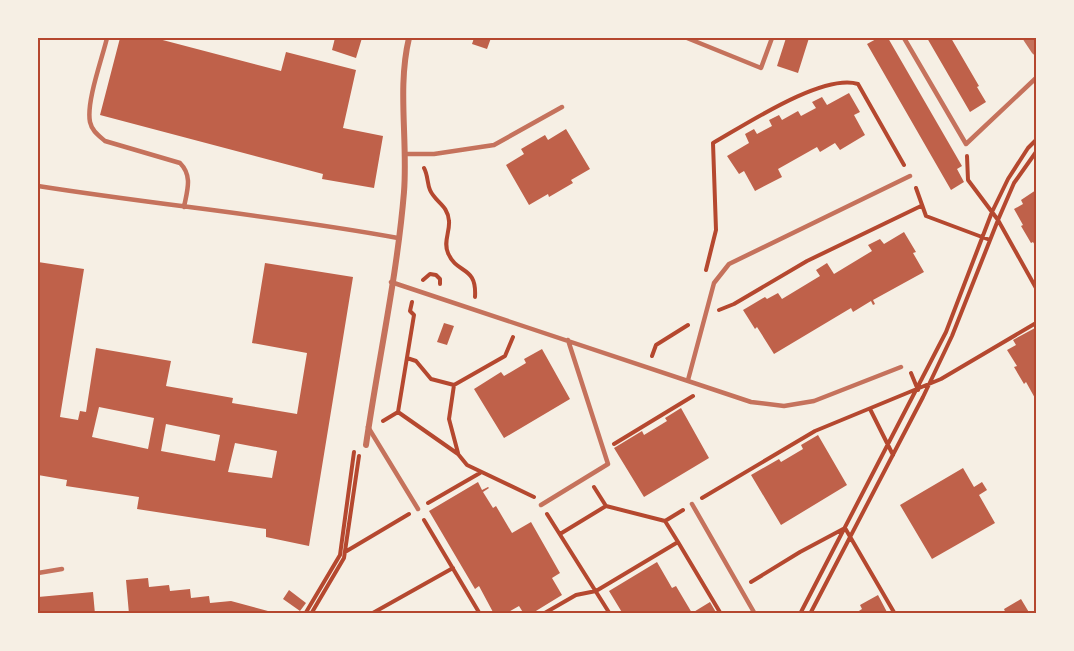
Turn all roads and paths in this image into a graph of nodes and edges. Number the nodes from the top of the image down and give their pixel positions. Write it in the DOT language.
graph roads {
  1 [pos="107,38"];
  2 [pos="409,38"];
  3 [pos="687,38"];
  4 [pos="772,38"];
  5 [pos="904,38"];
  6 [pos="1028,38"];
  7 [pos="1036,50"];
  8 [pos="1036,78"];
  9 [pos="562,107"];
  10 [pos="1036,140"];
  11 [pos="966,144"];
  12 [pos="1036,152"];
  13 [pos="405,154"];
  14 [pos="417,163"];
  15 [pos="910,176"];
  16 [pos="38,186"];
  17 [pos="921,206"];
  18 [pos="184,207"];
  19 [pos="992,212"];
  20 [pos="998,220"];
  21 [pos="982,237"];
  22 [pos="398,238"];
  23 [pos="990,240"];
  24 [pos="704,276"];
  25 [pos="419,280"];
  26 [pos="391,282"];
  27 [pos="1036,288"];
  28 [pos="449,290"];
  29 [pos="466,295"];
  30 [pos="705,317"];
  31 [pos="1036,323"];
  32 [pos="519,324"];
  33 [pos="568,340"];
  34 [pos="407,358"];
  35 [pos="649,367"];
  36 [pos="901,367"];
  37 [pos="688,380"];
  38 [pos="454,385"];
  39 [pos="929,385"];
  40 [pos="709,387"];
  41 [pos="918,390"];
  42 [pos="870,409"];
  43 [pos="398,412"];
  44 [pos="368,427"];
  45 [pos="366,445"];
  46 [pos="888,445"];
  47 [pos="355,448"];
  48 [pos="603,450"];
  49 [pos="458,454"];
  50 [pos="893,455"];
  51 [pos="587,476"];
  52 [pos="692,504"];
  53 [pos="541,505"];
  54 [pos="606,506"];
  55 [pos="418,508"];
  56 [pos="665,520"];
  57 [pos="845,528"];
  58 [pos="560,534"];
  59 [pos="850,537"];
  60 [pos="678,542"];
  61 [pos="453,568"];
  62 [pos="62,569"];
  63 [pos="38,573"];
  64 [pos="741,588"];
  65 [pos="596,591"];
  66 [pos="305,614"];
  67 [pos="311,614"];
  68 [pos="371,614"];
  69 [pos="480,614"];
  70 [pos="543,614"];
  71 [pos="610,614"];
  72 [pos="721,614"];
  73 [pos="755,614"];
  74 [pos="800,614"];
  75 [pos="810,614"];
  76 [pos="896,614"];
  1 -- 18 [label="lane"];
  2 -- 13 [label="street"];
  3 -- 4 [label="lane"];
  5 -- 11 [label="lane"];
  6 -- 7 [label="street"];
  8 -- 11 [label="lane"];
  9 -- 13 [label="lane"];
  10 -- 19 [label="path"];
  11 -- 19 [label="path"];
  12 -- 20 [label="path"];
  13 -- 22 [label="street"];
  14 -- 29 [label="path"];
  15 -- 17 [label="path"];
  15 -- 24 [label="path"];
  15 -- 30 [label="lane"];
  16 -- 18 [label="lane"];
  17 -- 21 [label="path"];
  17 -- 30 [label="path"];
  18 -- 22 [label="lane"];
  19 -- 20 [label="path"];
  19 -- 21 [label="path"];
  20 -- 23 [label="path"];
  20 -- 27 [label="path"];
  21 -- 23 [label="path"];
  21 -- 41 [label="path"];
  22 -- 26 [label="street"];
  23 -- 39 [label="path"];
  25 -- 28 [label="path"];
  26 -- 32 [label="lane"];
  26 -- 44 [label="street"];
  30 -- 35 [label="path"];
  30 -- 37 [label="lane"];
  31 -- 39 [label="path"];
  32 -- 33 [label="lane"];
  32 -- 38 [label="path"];
  33 -- 35 [label="lane"];
  33 -- 48 [label="lane"];
  34 -- 38 [label="path"];
  35 -- 37 [label="lane"];
  36 -- 40 [label="lane"];
  37 -- 40 [label="lane"];
  38 -- 49 [label="path"];
  39 -- 41 [label="path"];
  39 -- 50 [label="path"];
  40 -- 48 [label="path"];
  41 -- 42 [label="path"];
  41 -- 46 [label="path"];
  42 -- 46 [label="path"];
  42 -- 52 [label="path"];
  43 -- 49 [label="path"];
  44 -- 45 [label="street"];
  44 -- 55 [label="lane"];
  45 -- 67 [label="path"];
  46 -- 50 [label="path"];
  46 -- 57 [label="path"];
  47 -- 66 [label="path"];
  48 -- 51 [label="lane"];
  49 -- 53 [label="path"];
  50 -- 59 [label="path"];
  51 -- 53 [label="lane"];
  51 -- 54 [label="path"];
  52 -- 56 [label="path"];
  52 -- 64 [label="lane"];
  53 -- 58 [label="path"];
  54 -- 56 [label="path"];
  54 -- 58 [label="path"];
  55 -- 61 [label="path"];
  56 -- 60 [label="path"];
  57 -- 59 [label="path"];
  57 -- 64 [label="path"];
  57 -- 74 [label="path"];
  58 -- 65 [label="path"];
  59 -- 75 [label="path"];
  59 -- 76 [label="path"];
  60 -- 65 [label="path"];
  60 -- 72 [label="path"];
  61 -- 68 [label="path"];
  61 -- 69 [label="path"];
  62 -- 63 [label="lane"];
  64 -- 73 [label="lane"];
  65 -- 70 [label="path"];
  65 -- 71 [label="path"];
}
